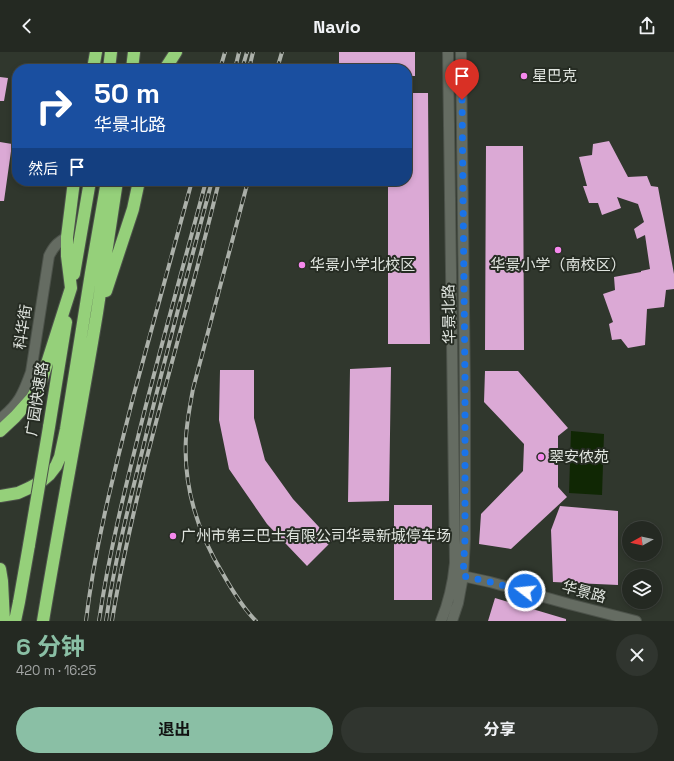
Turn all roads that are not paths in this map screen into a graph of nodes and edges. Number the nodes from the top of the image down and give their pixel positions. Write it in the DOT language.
graph roads {
  1 [pos="111,52"];
  2 [pos="134,52"];
  3 [pos="176,52"];
  4 [pos="448,52"];
  5 [pos="461,52"];
  6 [pos="109,64"];
  7 [pos="133,64"];
  8 [pos="168,64"];
  9 [pos="73,186"];
  10 [pos="89,186"];
  11 [pos="106,186"];
  12 [pos="116,186"];
  13 [pos="138,186"];
  14 [pos="67,237"];
  15 [pos="71,288"];
  16 [pos="97,312"];
  17 [pos="0,419"];
  18 [pos="0,431"];
  19 [pos="0,496"];
  20 [pos="0,569"];
  21 [pos="459,575"];
  22 [pos="4,621"];
  23 [pos="15,621"];
  24 [pos="43,621"];
  25 [pos="441,621"];
  26 [pos="452,621"];
  27 [pos="636,621"];
  1 -- 6 [label="highway"];
  2 -- 7 [label="highway"];
  3 -- 8 [label="highway"];
  4 -- 21 [label="street, 华景北路"];
  5 -- 21 [label="street, 华景北路"];
  9 -- 14 [label="highway"];
  10 -- 15 [label="highway, 广园快速路"];
  11 -- 19 [label="highway"];
  12 -- 16 [label="highway"];
  13 -- 16 [label="highway"];
  14 -- 15 [label="highway"];
  14 -- 17 [label="street, 科华街"];
  15 -- 18 [label="highway"];
  15 -- 23 [label="highway, 广园快速路, bridge"];
  16 -- 24 [label="highway"];
  20 -- 22 [label="highway"];
  21 -- 25 [label="street"];
  21 -- 26 [label="street"];
  21 -- 27 [label="street, 华景路"];
}
